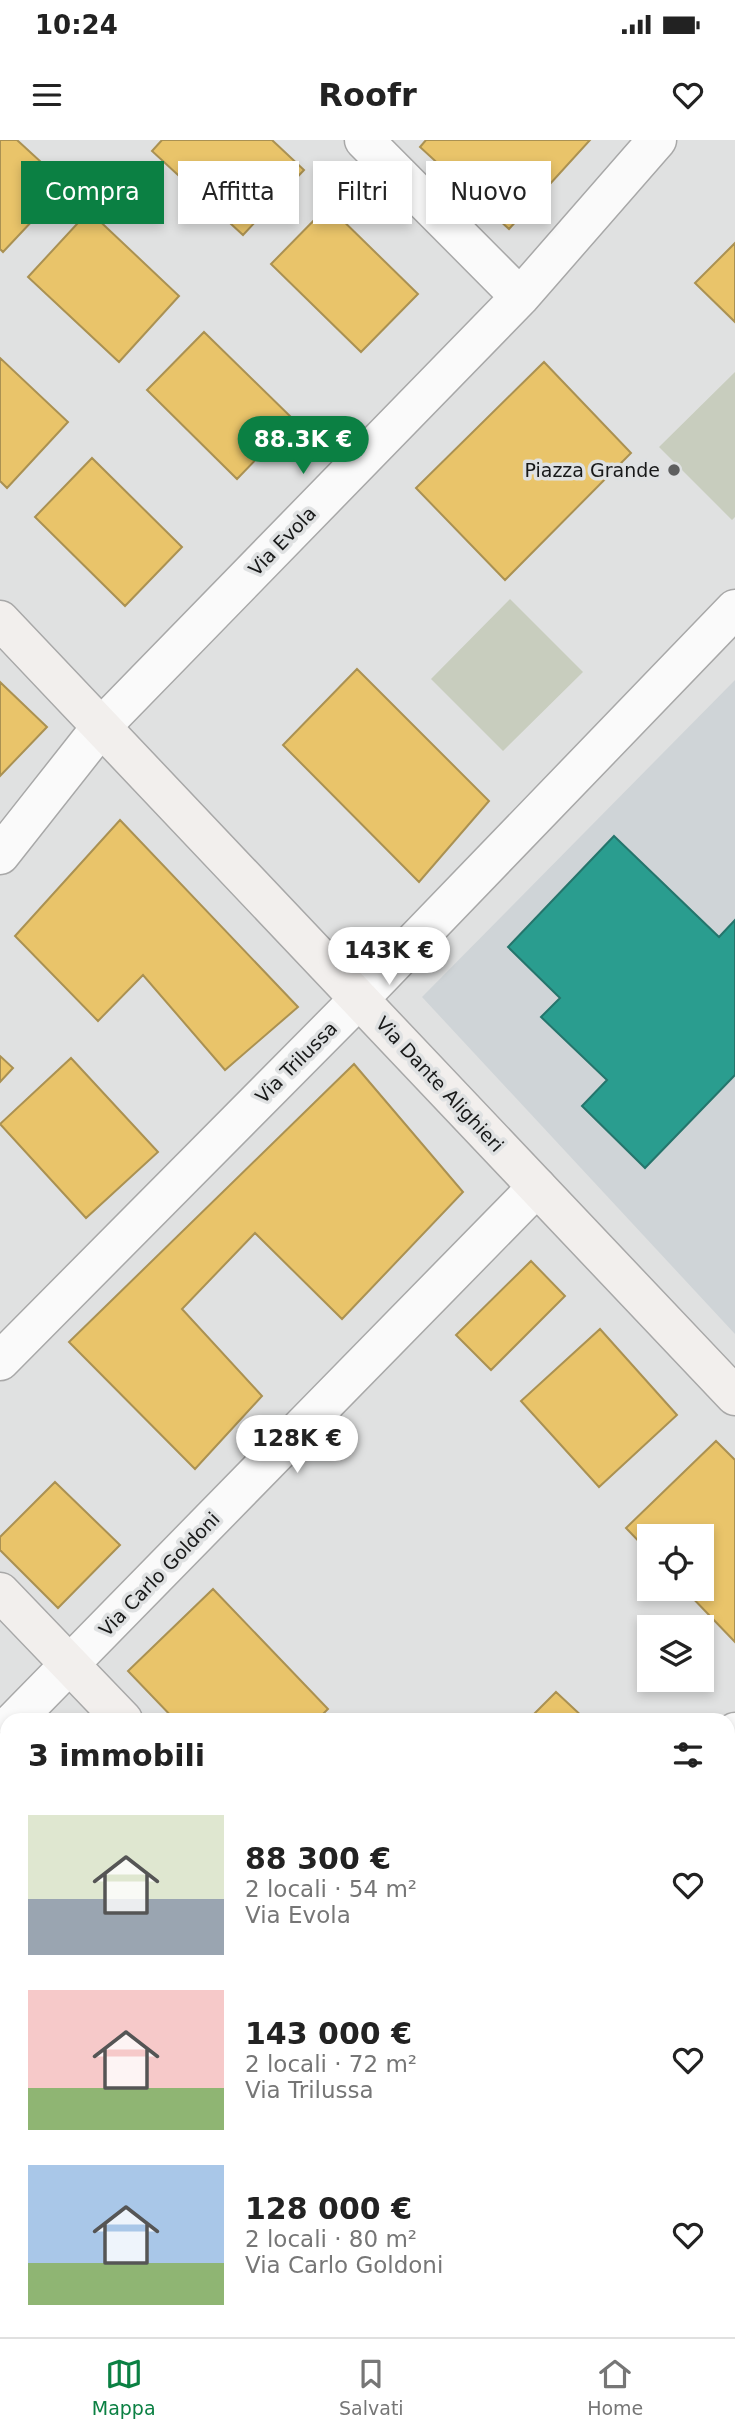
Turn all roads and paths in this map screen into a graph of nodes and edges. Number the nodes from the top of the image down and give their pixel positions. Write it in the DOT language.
graph roads {
  1 [pos="657,140"];
  2 [pos="374,143"];
  3 [pos="520,297"];
  4 [pos="735,609"];
  5 [pos="0,620"];
  6 [pos="102,727"];
  7 [pos="0,855"];
  8 [pos="359,999"];
  9 [pos="537,1187"];
  10 [pos="0,1361"];
  11 [pos="735,1396"];
  12 [pos="0,1592"];
  13 [pos="69,1666"];
  14 [pos="22,1713"];
  15 [pos="116,1713"];
  1 -- 3 [label="street, Via Evola"];
  2 -- 3 [label="street"];
  3 -- 6 [label="street, Via Evola"];
  4 -- 8 [label="street, Via Trilussa"];
  5 -- 6 [label="street, Via Dante Alighieri"];
  6 -- 7 [label="street, Via Evola"];
  6 -- 8 [label="street, Via Dante Alighieri"];
  8 -- 9 [label="street, Via Dante Alighieri"];
  8 -- 10 [label="street, Via Trilussa"];
  9 -- 11 [label="street, Via Dante Alighieri"];
  9 -- 13 [label="street, Via Carlo Goldoni"];
  12 -- 13 [label="street"];
  13 -- 14 [label="street, Via Carlo Goldoni"];
  13 -- 15 [label="street"];
}
